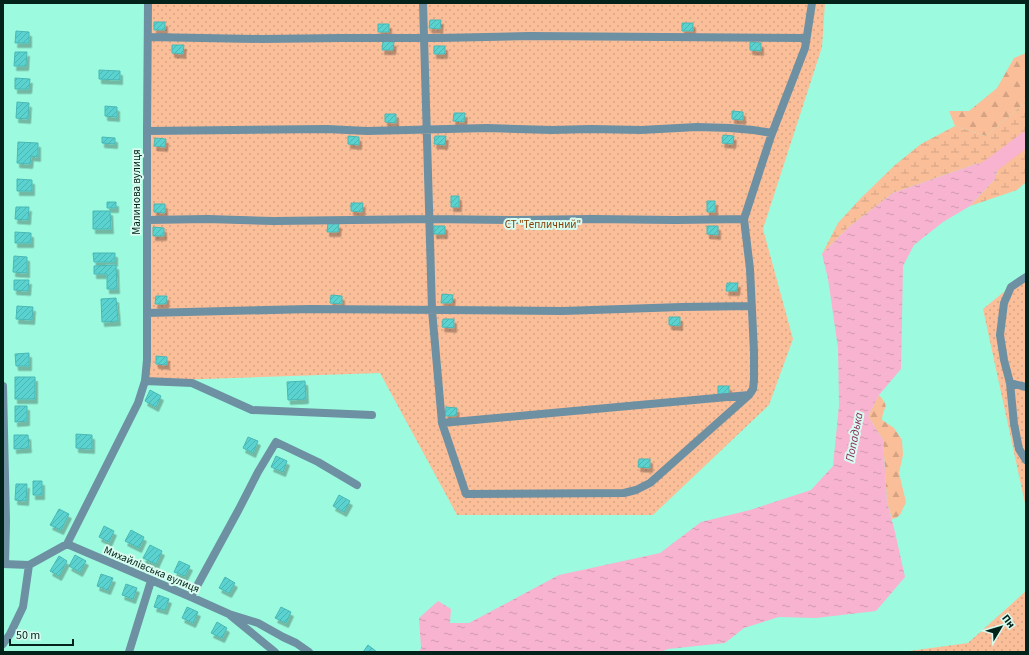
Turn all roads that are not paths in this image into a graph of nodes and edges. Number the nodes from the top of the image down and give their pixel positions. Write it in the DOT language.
graph roads {
  1 [pos="148,3"];
  2 [pos="423,3"];
  3 [pos="812,3"];
  4 [pos="148,37"];
  5 [pos="424,38"];
  6 [pos="806,42"];
  7 [pos="427,129"];
  8 [pos="147,131"];
  9 [pos="772,133"];
  10 [pos="744,218"];
  11 [pos="430,219"];
  12 [pos="147,220"];
  13 [pos="1026,277"];
  14 [pos="752,306"];
  15 [pos="432,310"];
  16 [pos="147,313"];
  17 [pos="145,380"];
  18 [pos="1010,383"];
  19 [pos="3,386"];
  20 [pos="1026,387"];
  21 [pos="749,395"];
  22 [pos="372,415"];
  23 [pos="442,423"];
  24 [pos="1026,460"];
  25 [pos="357,485"];
  26 [pos="67,544"];
  27 [pos="4,564"];
  28 [pos="29,565"];
  29 [pos="151,581"];
  30 [pos="191,597"];
  31 [pos="228,614"];
  32 [pos="3,644"];
  33 [pos="129,652"];
  34 [pos="275,652"];
  35 [pos="309,652"];
  1 -- 4 [label="street, Малинова вулиця"];
  2 -- 5 [label="street"];
  3 -- 6 [label="street"];
  4 -- 5 [label="street"];
  4 -- 8 [label="street, Малинова вулиця"];
  5 -- 6 [label="street"];
  5 -- 7 [label="street"];
  6 -- 9 [label="street"];
  7 -- 8 [label="street"];
  7 -- 9 [label="street"];
  7 -- 11 [label="street"];
  8 -- 12 [label="street, Малинова вулиця"];
  9 -- 10 [label="street"];
  10 -- 11 [label="street"];
  10 -- 14 [label="street"];
  11 -- 12 [label="street"];
  11 -- 15 [label="street"];
  12 -- 16 [label="street, Малинова вулиця"];
  13 -- 18 [label="street"];
  14 -- 15 [label="street"];
  14 -- 21 [label="street"];
  15 -- 16 [label="street"];
  15 -- 23 [label="street"];
  16 -- 17 [label="street, Малинова вулиця"];
  17 -- 22 [label="street"];
  17 -- 26 [label="street, Малинова вулиця"];
  18 -- 20 [label="street"];
  18 -- 24 [label="street"];
  19 -- 27 [label="street"];
  21 -- 23 [label="street"];
  21 -- 23 [label="street"];
  25 -- 30 [label="street"];
  26 -- 28 [label="street"];
  26 -- 29 [label="street, Михайлівська вулиця"];
  27 -- 28 [label="street"];
  28 -- 32 [label="street"];
  29 -- 30 [label="street, Михайлівська вулиця"];
  29 -- 33 [label="street"];
  30 -- 31 [label="street, Михайлівська вулиця"];
  31 -- 34 [label="street, Михайлівська вулиця"];
  31 -- 35 [label="street, Михайлівська вулиця"];
}
